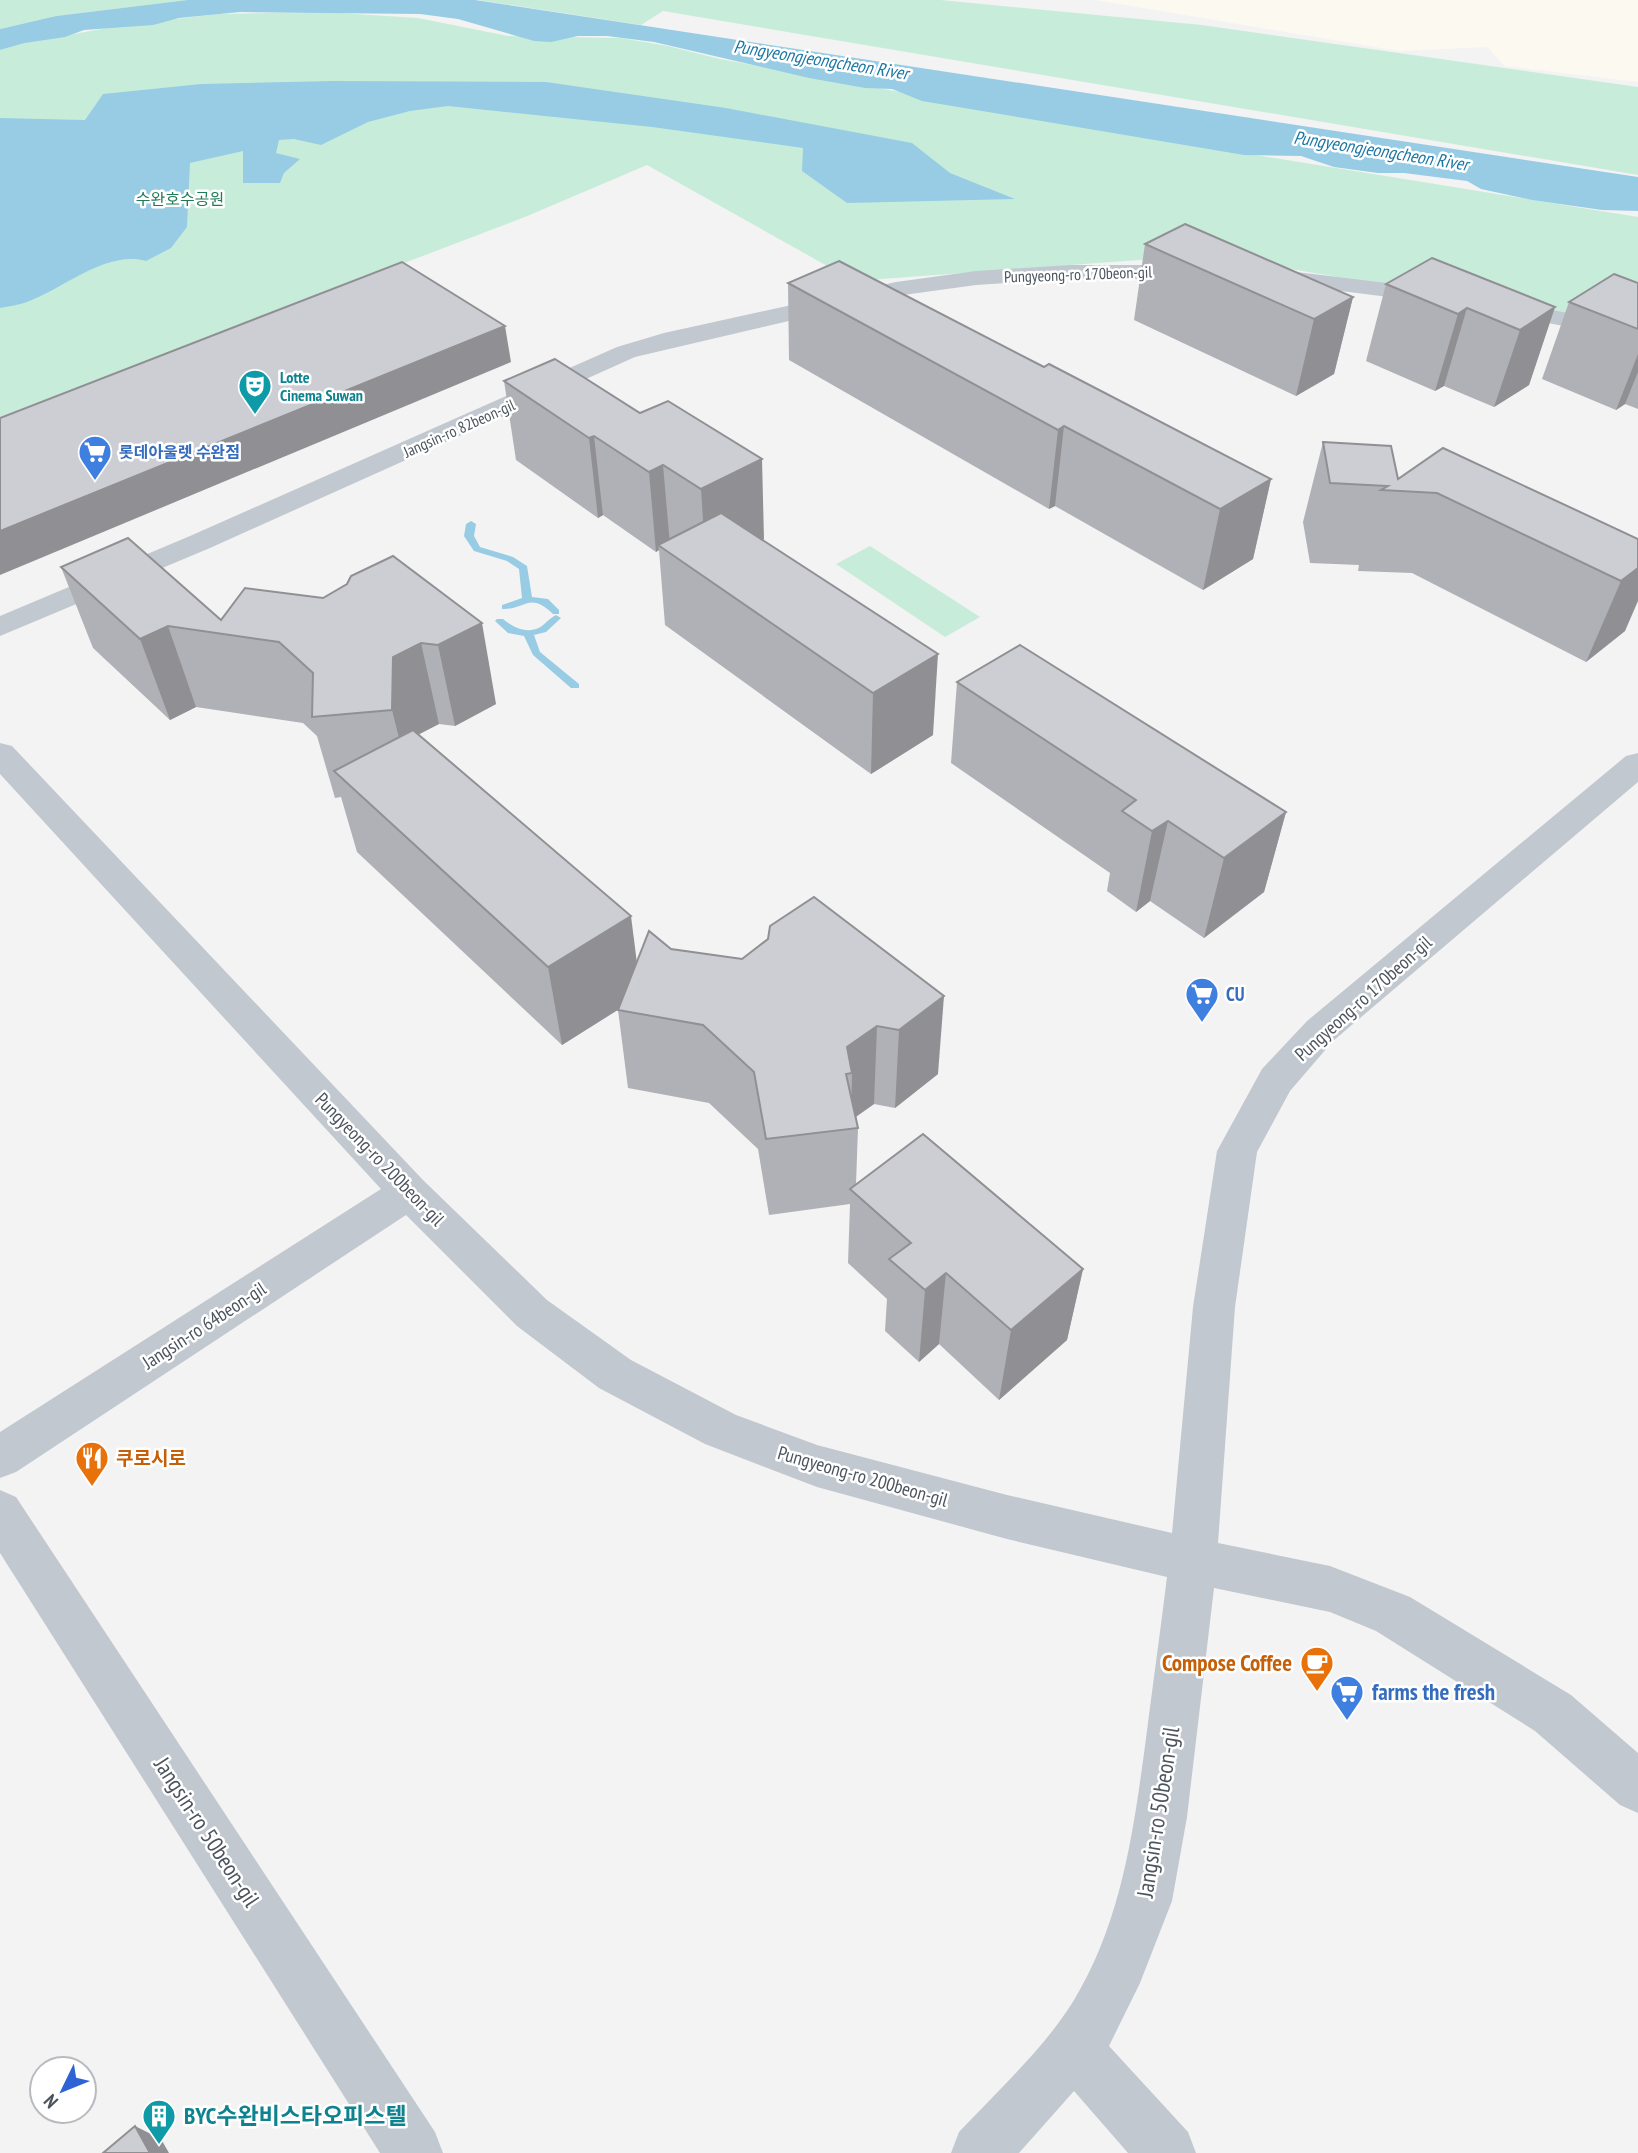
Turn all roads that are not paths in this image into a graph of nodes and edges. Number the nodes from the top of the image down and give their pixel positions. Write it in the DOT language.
graph roads {
  1 [pos="1214,272"];
  2 [pos="1240,274"];
  3 [pos="976,278"];
  4 [pos="1638,333"];
  5 [pos="0,627"];
  6 [pos="1638,764"];
  7 [pos="8,776"];
  8 [pos="409,1192"];
  9 [pos="0,1457"];
  10 [pos="0,1512"];
  11 [pos="1193,1561"];
  12 [pos="1638,1787"];
  13 [pos="1074,2049"];
  14 [pos="414,2153"];
  15 [pos="980,2153"];
  16 [pos="1167,2153"];
  1 -- 3 [label="street, Pungyeong-ro 170beon-gil"];
  2 -- 4 [label="street"];
  3 -- 5 [label="street, Jangsin-ro 82beon-gil"];
  6 -- 11 [label="street, Pungyeong-ro 170beon-gil"];
  7 -- 8 [label="street, Pungyeong-ro 200beon-gil"];
  8 -- 9 [label="street, Jangsin-ro 64beon-gil"];
  8 -- 11 [label="street, Pungyeong-ro 200beon-gil"];
  10 -- 14 [label="street, Jangsin-ro 50beon-gil"];
  11 -- 12 [label="street, Pungyeong-ro 200beon-gil"];
  11 -- 13 [label="street, Jangsin-ro 50beon-gil"];
  13 -- 15 [label="street, Jangsin-ro 50beon-gil"];
  13 -- 16 [label="street"];
}
